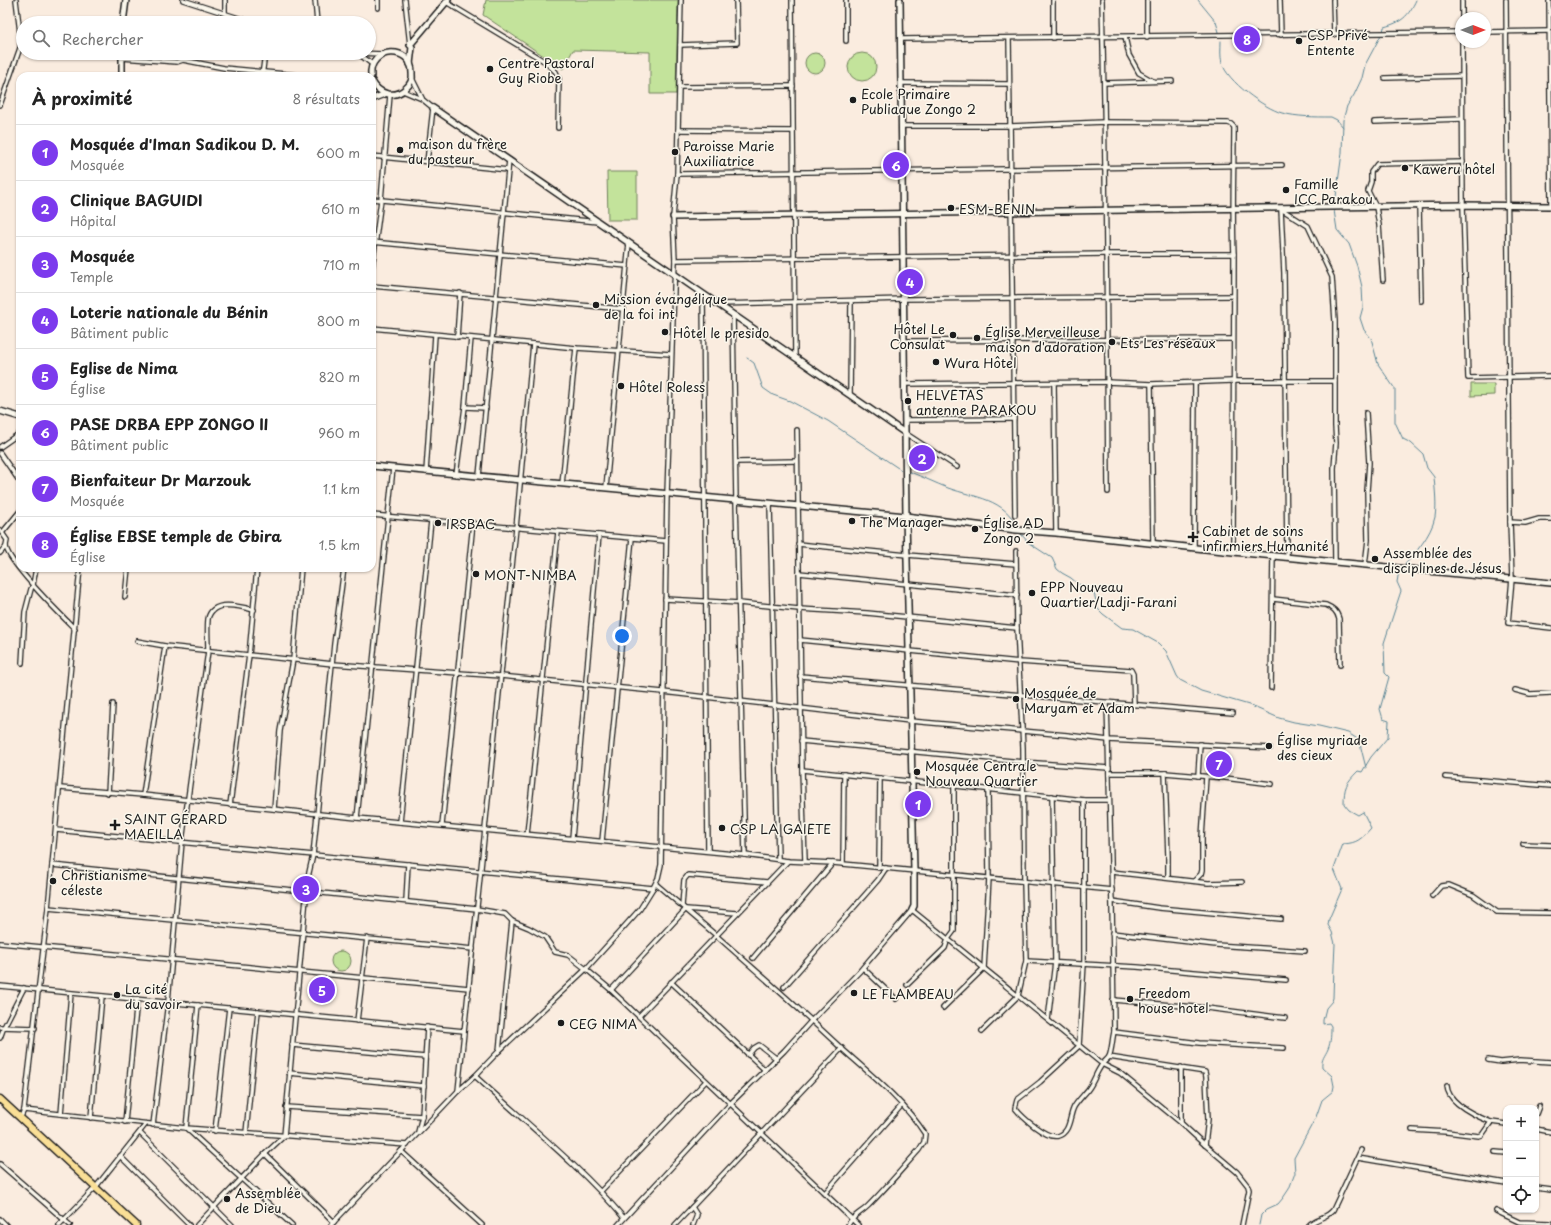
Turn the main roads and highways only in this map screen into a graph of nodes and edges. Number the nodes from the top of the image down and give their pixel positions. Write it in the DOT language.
graph roads {
  1 [pos="0,1099"];
  2 [pos="136,1225"];
  1 -- 2 [label="main road"];
}
